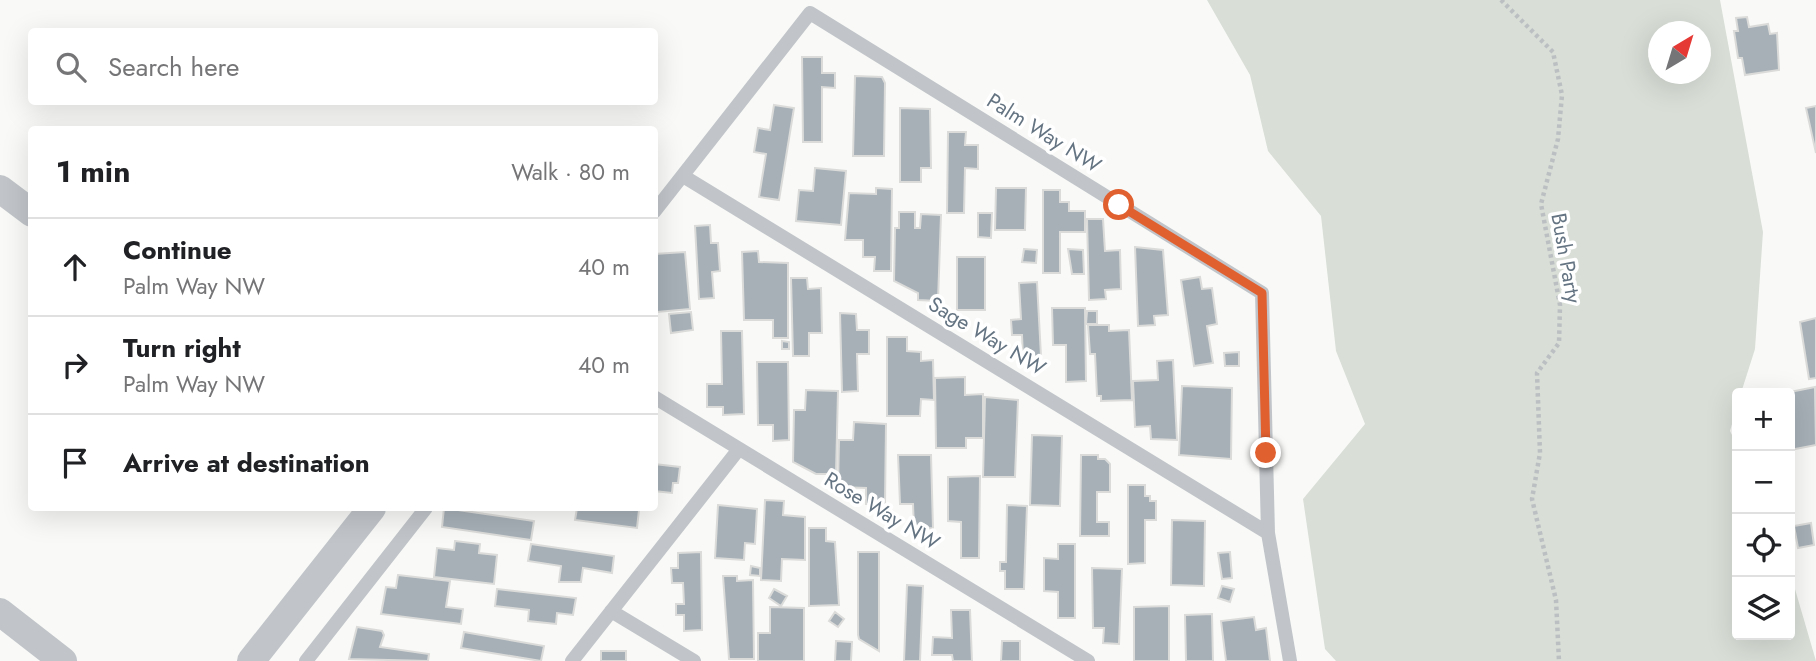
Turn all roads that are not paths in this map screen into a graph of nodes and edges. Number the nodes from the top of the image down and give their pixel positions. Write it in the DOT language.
graph roads {
  1 [pos="683,176"];
  2 [pos="0,189"];
  3 [pos="658,207"];
  4 [pos="28,210"];
  5 [pos="658,399"];
  6 [pos="740,449"];
  7 [pos="370,511"];
  8 [pos="424,511"];
  9 [pos="1268,533"];
  10 [pos="611,611"];
  11 [pos="0,612"];
  12 [pos="63,661"];
  13 [pos="251,661"];
  14 [pos="306,661"];
  15 [pos="572,661"];
  16 [pos="694,661"];
  17 [pos="1088,661"];
  18 [pos="1290,661"];
  1 -- 3 [label="lane"];
  1 -- 9 [label="lane, Sage Way NW"];
  1 -- 9 [label="lane, Palm Way NW"];
  2 -- 4 [label="street"];
  5 -- 6 [label="lane, Rose Way NW"];
  6 -- 10 [label="lane"];
  6 -- 17 [label="lane, Rose Way NW"];
  7 -- 13 [label="street"];
  8 -- 14 [label="lane"];
  9 -- 18 [label="lane, Palm Way NW"];
  10 -- 15 [label="lane"];
  10 -- 16 [label="lane"];
  11 -- 12 [label="street"];
}
